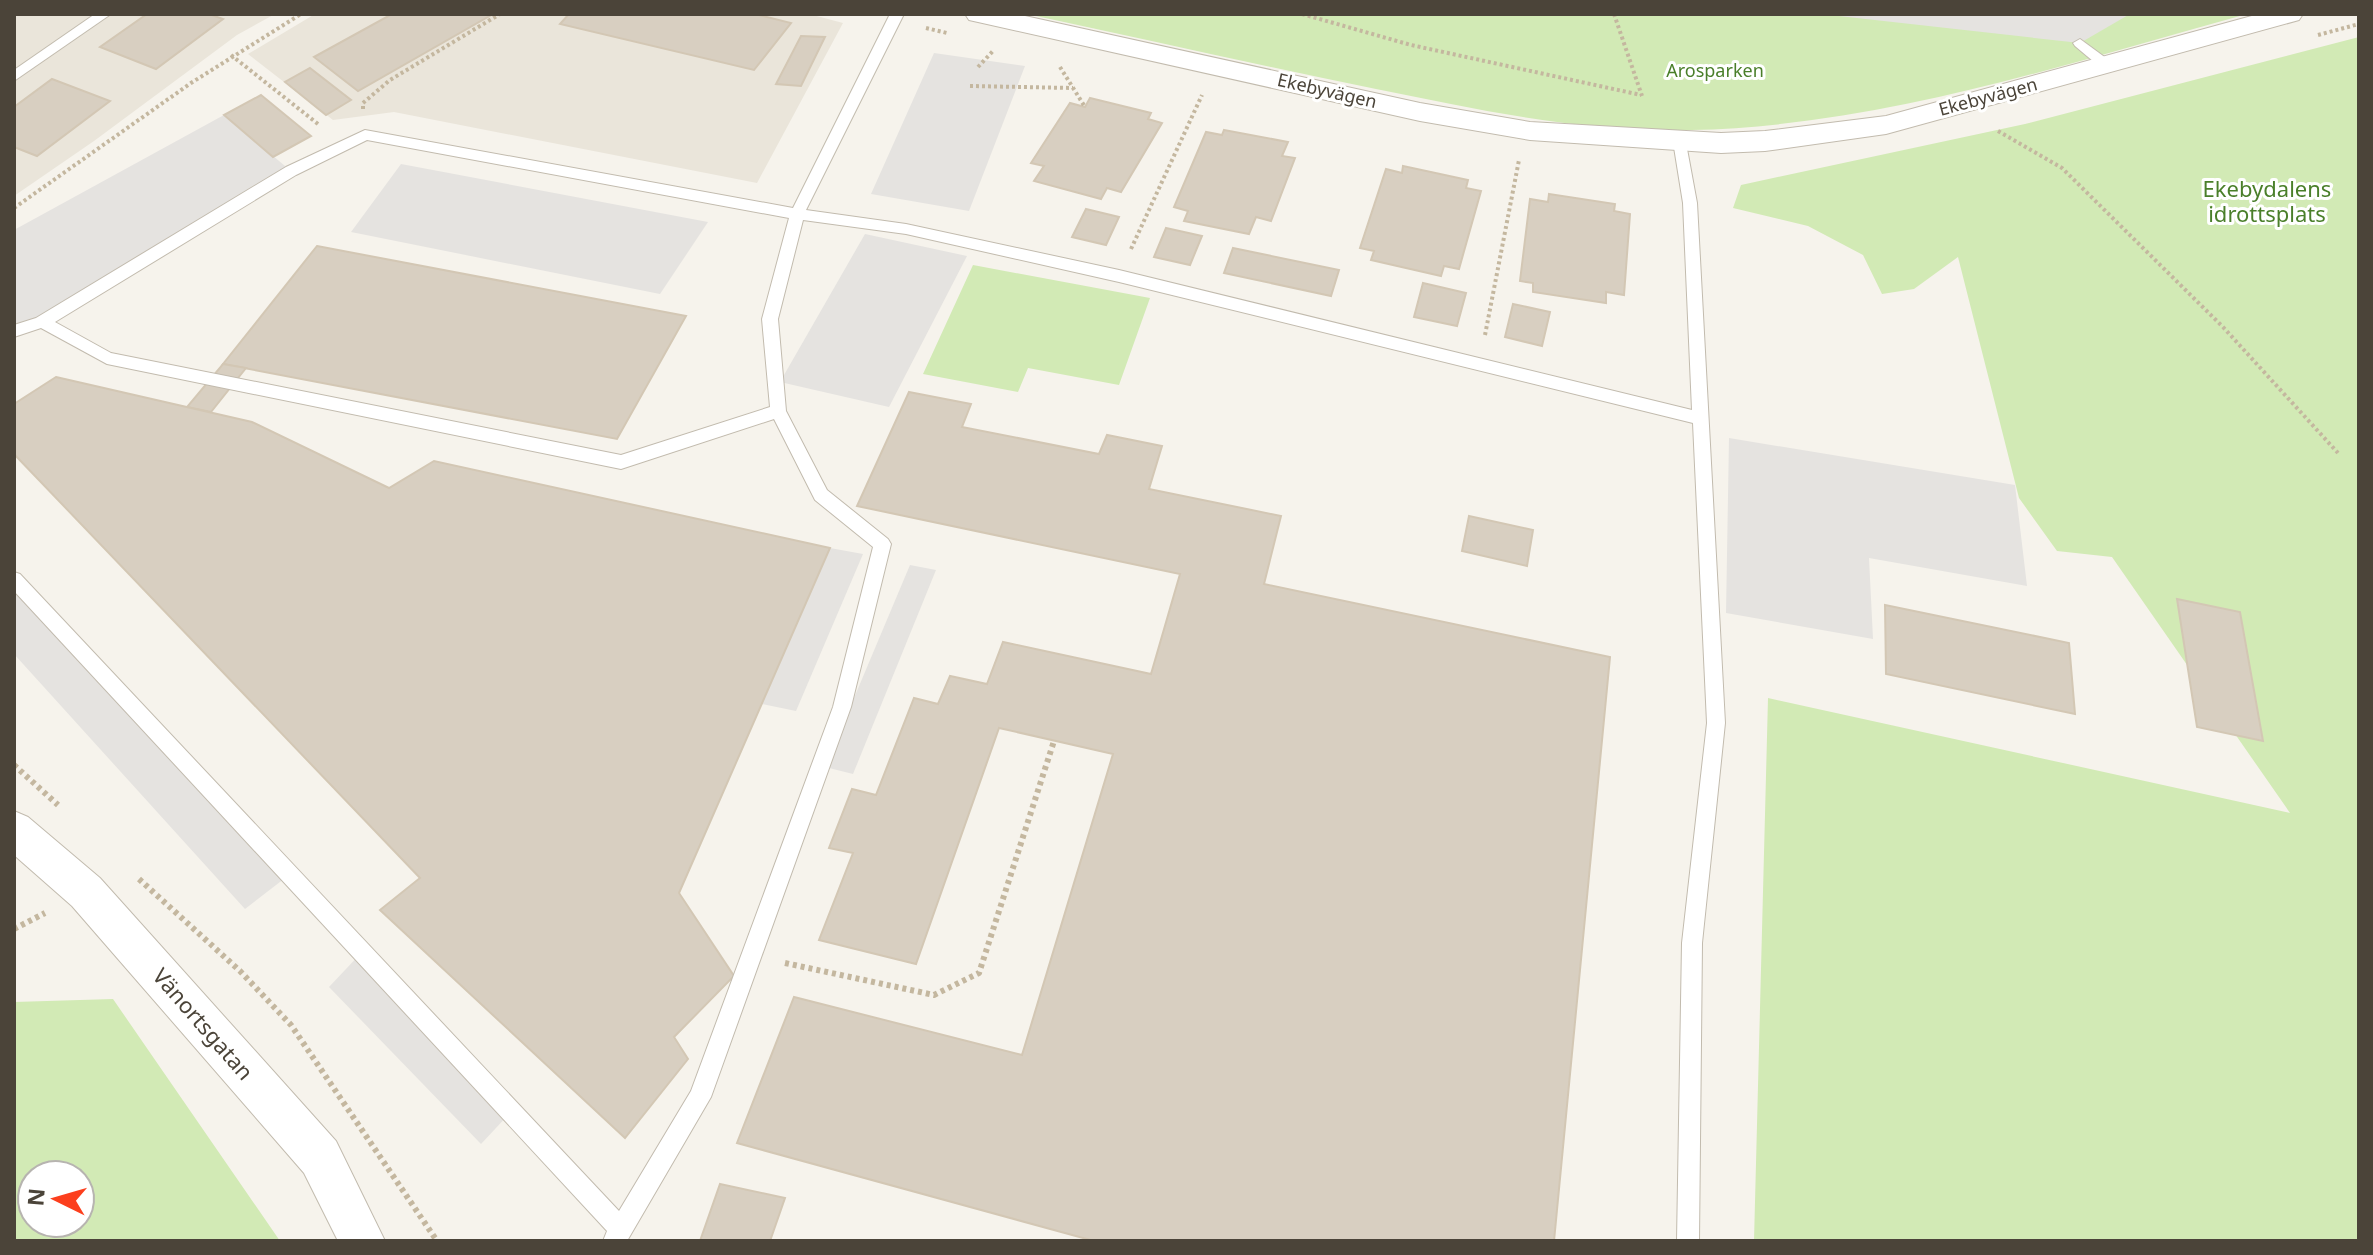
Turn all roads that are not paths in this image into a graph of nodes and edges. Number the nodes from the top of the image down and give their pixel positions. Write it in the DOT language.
graph roads {
  1 [pos="104,14"];
  2 [pos="897,14"];
  3 [pos="978,14"];
  4 [pos="2290,14"];
  5 [pos="2080,43"];
  6 [pos="2105,64"];
  7 [pos="14,77"];
  8 [pos="1680,141"];
  9 [pos="797,214"];
  10 [pos="42,322"];
  11 [pos="14,331"];
  12 [pos="778,411"];
  13 [pos="1700,418"];
  14 [pos="14,579"];
  15 [pos="14,830"];
  16 [pos="618,1236"];
  17 [pos="362,1241"];
  18 [pos="1688,1241"];
  1 -- 7 [label="lane"];
  2 -- 9 [label="lane"];
  3 -- 8 [label="street, Ekebyvägen"];
  4 -- 6 [label="street, Ekebyvägen"];
  5 -- 6 [label="lane"];
  6 -- 8 [label="street, Ekebyvägen"];
  8 -- 13 [label="lane"];
  9 -- 10 [label="lane"];
  9 -- 12 [label="lane"];
  9 -- 13 [label="lane"];
  10 -- 11 [label="lane"];
  10 -- 12 [label="lane"];
  12 -- 16 [label="lane"];
  13 -- 18 [label="lane"];
  14 -- 16 [label="lane"];
  15 -- 17 [label="street, Vänortsgatan"];
}
